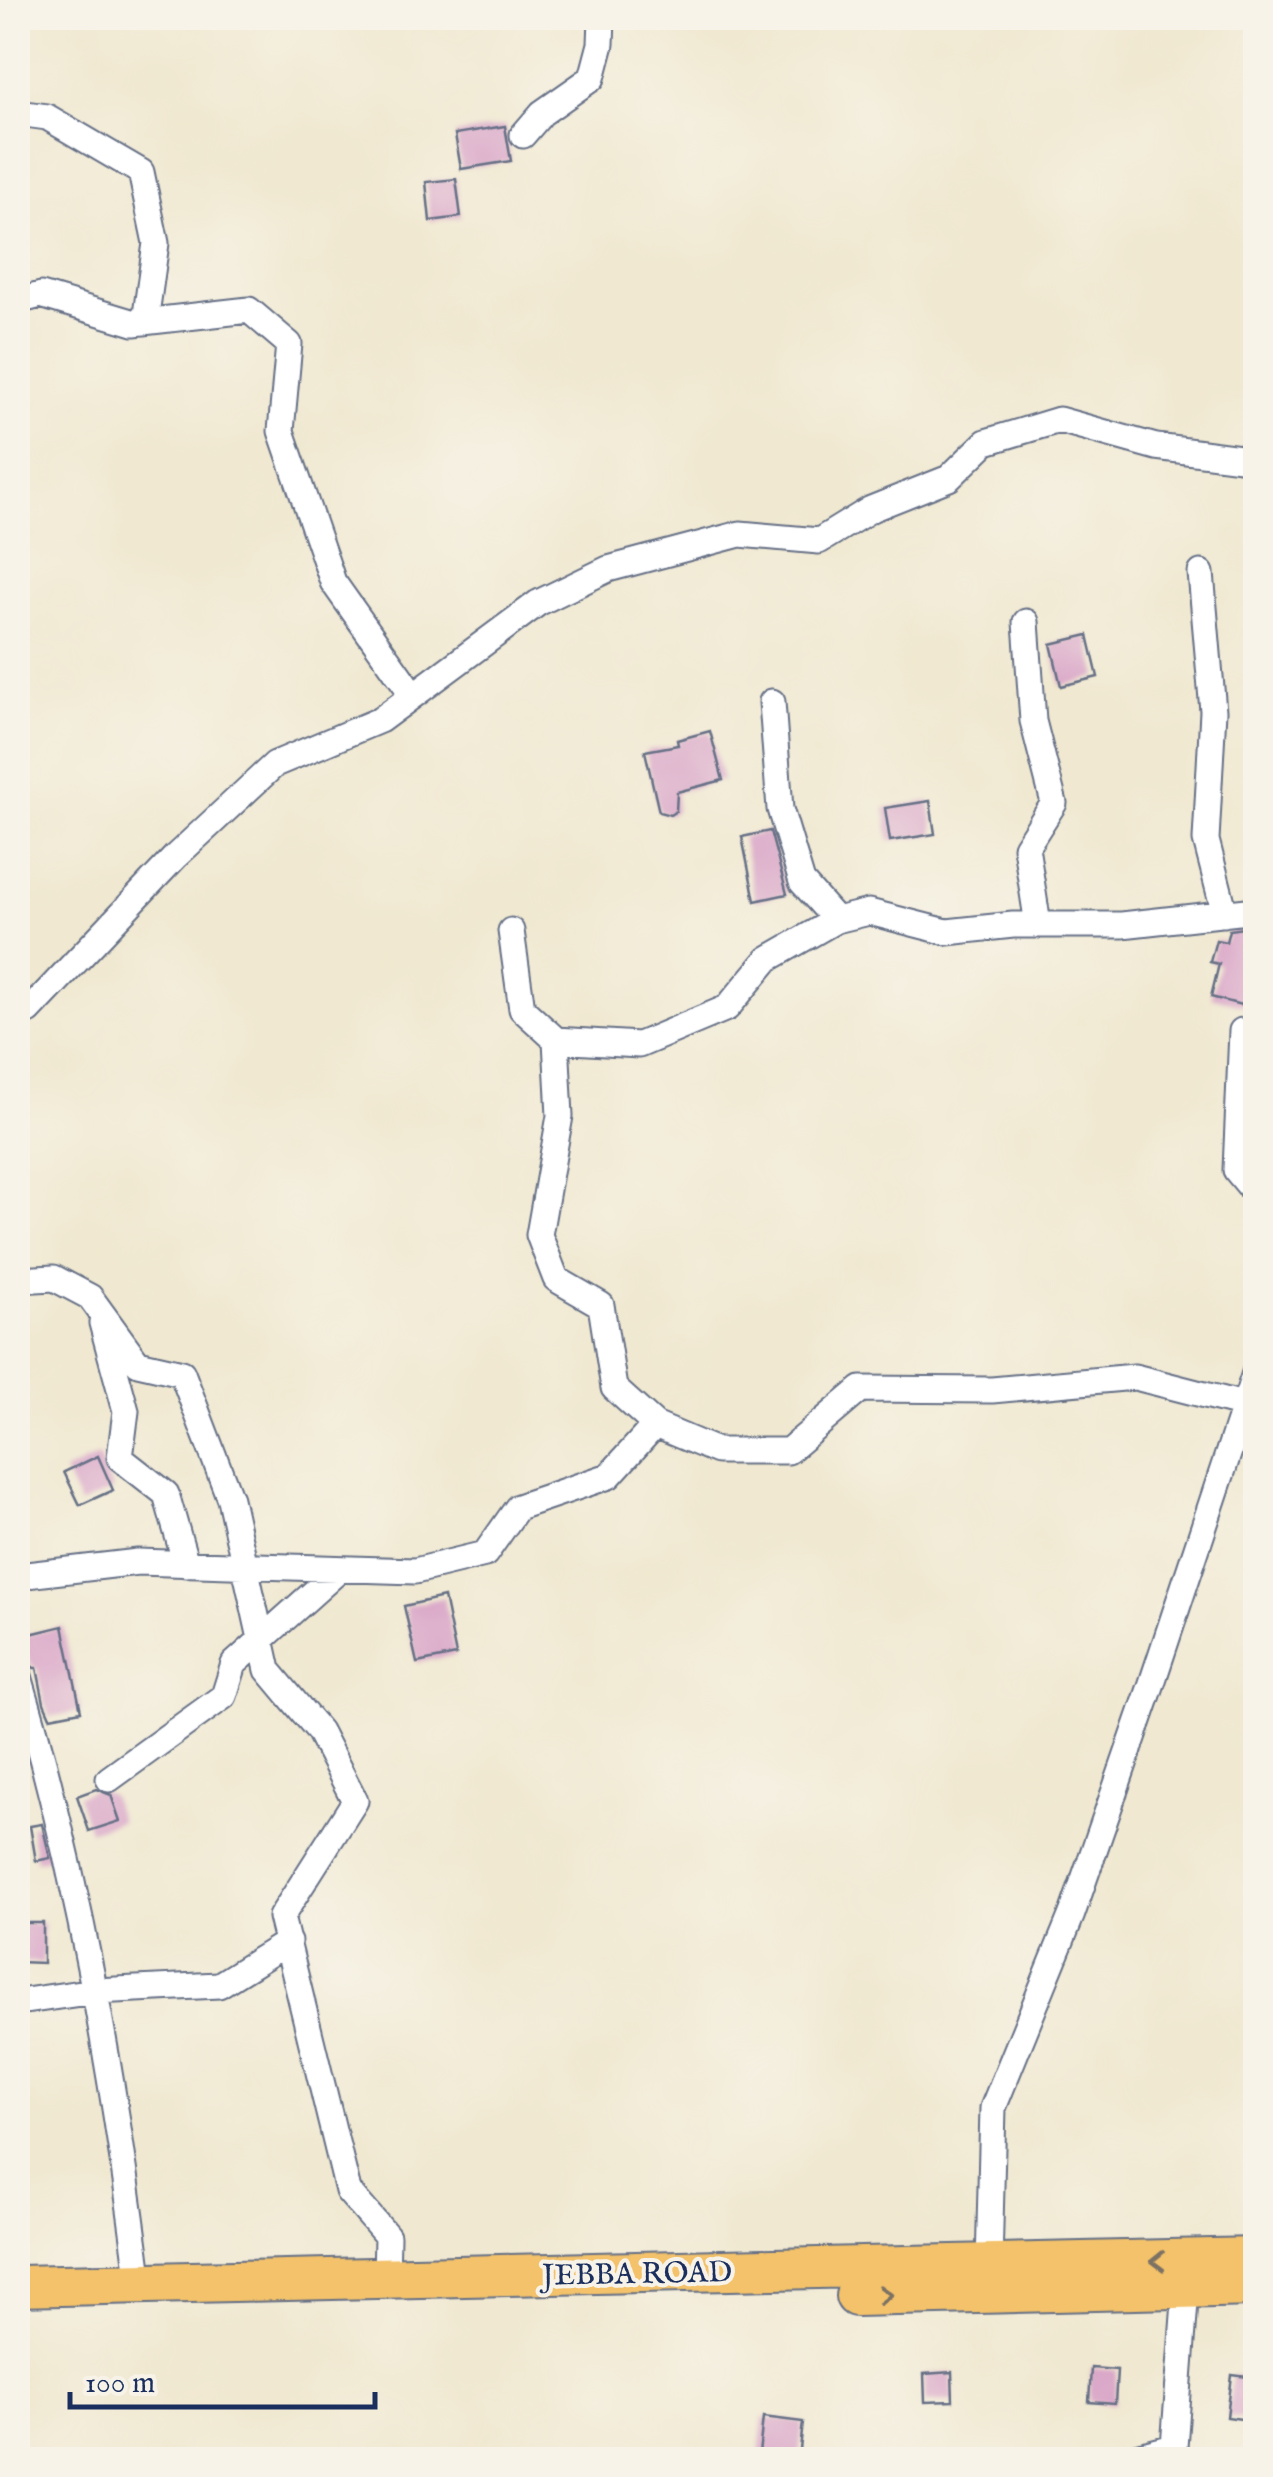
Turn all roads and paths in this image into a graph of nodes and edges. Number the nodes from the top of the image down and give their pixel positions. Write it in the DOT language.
graph roads {
  1 [pos="602,18"];
  2 [pos="18,113"];
  3 [pos="524,135"];
  4 [pos="18,301"];
  5 [pos="145,322"];
  6 [pos="1256,460"];
  7 [pos="1201,573"];
  8 [pos="1026,622"];
  9 [pos="414,695"];
  10 [pos="772,702"];
  11 [pos="1256,910"];
  12 [pos="1224,914"];
  13 [pos="836,920"];
  14 [pos="1038,926"];
  15 [pos="511,932"];
  16 [pos="18,1014"];
  17 [pos="1242,1031"];
  18 [pos="556,1040"];
  19 [pos="1256,1194"];
  20 [pos="18,1280"];
  21 [pos="99,1310"];
  22 [pos="1256,1370"];
  23 [pos="1244,1405"];
  24 [pos="655,1425"];
  25 [pos="186,1564"];
  26 [pos="244,1568"];
  27 [pos="338,1570"];
  28 [pos="18,1576"];
  29 [pos="262,1642"];
  30 [pos="18,1672"];
  31 [pos="109,1779"];
  32 [pos="288,1942"];
  33 [pos="95,1992"];
  34 [pos="18,2002"];
  35 [pos="1256,2258"];
  36 [pos="989,2265"];
  37 [pos="386,2278"];
  38 [pos="140,2285"];
  39 [pos="18,2286"];
  40 [pos="1256,2286"];
  41 [pos="1186,2288"];
  42 [pos="18,2312"];
  43 [pos="1173,2453"];
  44 [pos="1124,2460"];
  1 -- 3 [label="street"];
  2 -- 5 [label="street"];
  4 -- 5 [label="street"];
  5 -- 9 [label="street"];
  6 -- 9 [label="street"];
  7 -- 12 [label="street"];
  8 -- 14 [label="street"];
  9 -- 16 [label="street"];
  10 -- 13 [label="street"];
  11 -- 12 [label="street"];
  12 -- 14 [label="street"];
  13 -- 14 [label="street"];
  13 -- 18 [label="street"];
  15 -- 18 [label="street"];
  17 -- 19 [label="street"];
  18 -- 24 [label="street"];
  20 -- 21 [label="street"];
  21 -- 25 [label="street"];
  21 -- 26 [label="street"];
  22 -- 23 [label="street"];
  23 -- 24 [label="street"];
  23 -- 36 [label="street"];
  24 -- 27 [label="street"];
  25 -- 26 [label="street"];
  25 -- 28 [label="street"];
  26 -- 27 [label="street"];
  26 -- 29 [label="street"];
  27 -- 29 [label="street"];
  29 -- 31 [label="street"];
  29 -- 32 [label="street"];
  30 -- 33 [label="street"];
  32 -- 33 [label="street"];
  32 -- 37 [label="street"];
  33 -- 34 [label="street"];
  33 -- 38 [label="street"];
  35 -- 36 [label="highway, JEBBA ROAD, one-way"];
  36 -- 37 [label="highway, JEBBA ROAD"];
  37 -- 38 [label="highway, JEBBA ROAD"];
  38 -- 39 [label="highway, JEBBA ROAD"];
  40 -- 41 [label="highway"];
  42 -- 41 [label="highway, one-way"];
  41 -- 43 [label="street"];
  43 -- 44 [label="street"];
}
